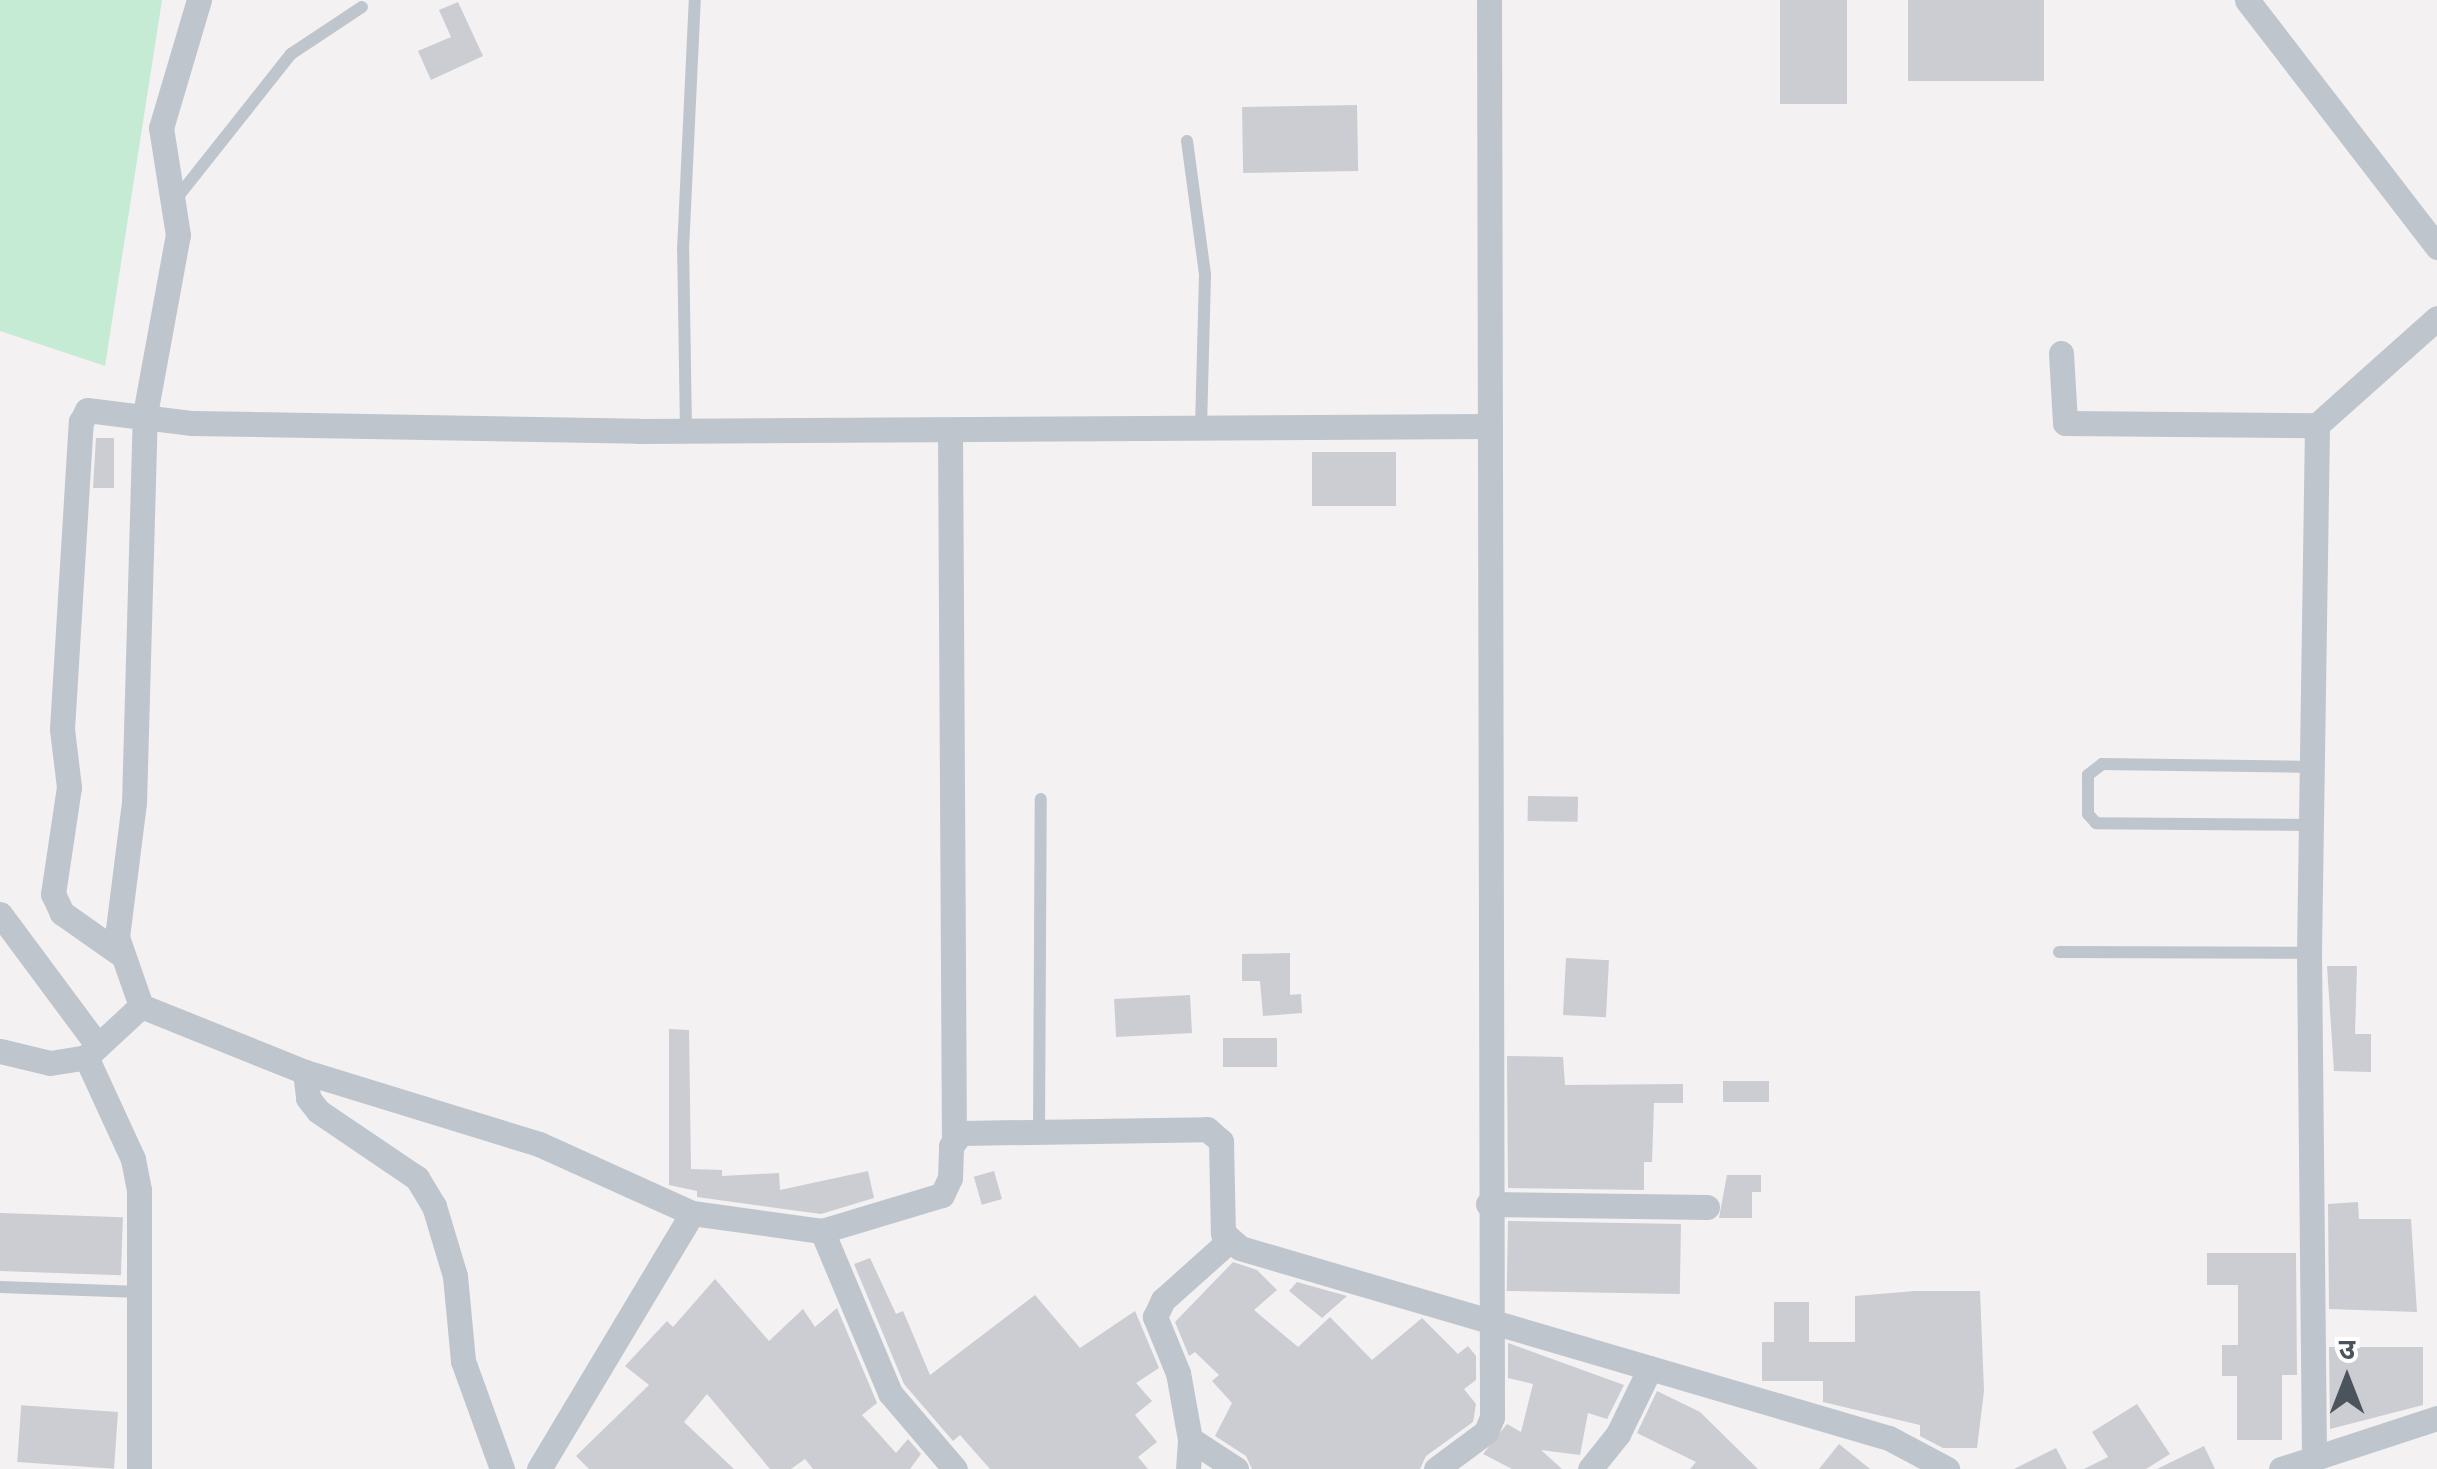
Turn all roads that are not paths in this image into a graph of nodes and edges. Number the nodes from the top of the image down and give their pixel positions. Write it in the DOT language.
graph roads {
  1 [pos="200,0"];
  2 [pos="696,0"];
  3 [pos="1488,0"];
  4 [pos="2247,0"];
  5 [pos="362,7"];
  6 [pos="1186,141"];
  7 [pos="176,199"];
  8 [pos="2437,247"];
  9 [pos="2437,318"];
  10 [pos="2061,353"];
  11 [pos="145,414"];
  12 [pos="2317,424"];
  13 [pos="1488,426"];
  14 [pos="1201,429"];
  15 [pos="686,431"];
  16 [pos="950,431"];
  17 [pos="2311,767"];
  18 [pos="1041,798"];
  19 [pos="2310,825"];
  20 [pos="0,914"];
  21 [pos="2059,952"];
  22 [pos="120,953"];
  23 [pos="2309,954"];
  24 [pos="115,1029"];
  25 [pos="0,1041"];
  26 [pos="11,1054"];
  27 [pos="305,1072"];
  28 [pos="1039,1133"];
  29 [pos="954,1138"];
  30 [pos="1488,1204"];
  31 [pos="1707,1207"];
  32 [pos="692,1213"];
  33 [pos="822,1231"];
  34 [pos="1229,1241"];
  35 [pos="0,1286"];
  36 [pos="140,1292"];
  37 [pos="1488,1316"];
  38 [pos="1650,1368"];
  39 [pos="2437,1418"];
  40 [pos="1190,1439"];
  41 [pos="2314,1456"];
  42 [pos="140,1469"];
  43 [pos="502,1469"];
  44 [pos="540,1469"];
  45 [pos="955,1469"];
  46 [pos="1188,1469"];
  47 [pos="1236,1469"];
  48 [pos="1436,1469"];
  49 [pos="1590,1469"];
  50 [pos="1947,1469"];
  51 [pos="2281,1469"];
  1 -- 7 [label="street"];
  2 -- 15 [label="lane"];
  3 -- 13 [label="street"];
  4 -- 8 [label="street"];
  5 -- 7 [label="lane"];
  6 -- 14 [label="lane"];
  7 -- 11 [label="street"];
  9 -- 12 [label="street"];
  10 -- 12 [label="street"];
  11 -- 15 [label="street"];
  11 -- 22 [label="street"];
  11 -- 22 [label="street"];
  12 -- 17 [label="street"];
  13 -- 14 [label="street"];
  13 -- 30 [label="street"];
  14 -- 16 [label="street"];
  15 -- 16 [label="street"];
  16 -- 29 [label="street"];
  17 -- 19 [label="street"];
  17 -- 19 [label="lane"];
  18 -- 28 [label="lane"];
  19 -- 23 [label="street"];
  20 -- 24 [label="street"];
  21 -- 23 [label="lane"];
  22 -- 24 [label="street"];
  23 -- 41 [label="street"];
  24 -- 26 [label="street"];
  24 -- 27 [label="street"];
  24 -- 36 [label="street"];
  25 -- 26 [label="street"];
  27 -- 32 [label="street"];
  27 -- 43 [label="street"];
  28 -- 29 [label="street"];
  28 -- 34 [label="street"];
  29 -- 33 [label="street"];
  30 -- 31 [label="street"];
  30 -- 37 [label="street"];
  32 -- 33 [label="street"];
  32 -- 44 [label="street"];
  33 -- 45 [label="street"];
  34 -- 37 [label="street"];
  34 -- 40 [label="street"];
  35 -- 36 [label="lane"];
  36 -- 42 [label="street"];
  37 -- 38 [label="street"];
  37 -- 48 [label="street"];
  38 -- 49 [label="street"];
  38 -- 50 [label="street"];
  39 -- 41 [label="street"];
  40 -- 46 [label="street"];
  40 -- 47 [label="street"];
  41 -- 51 [label="street"];
}
